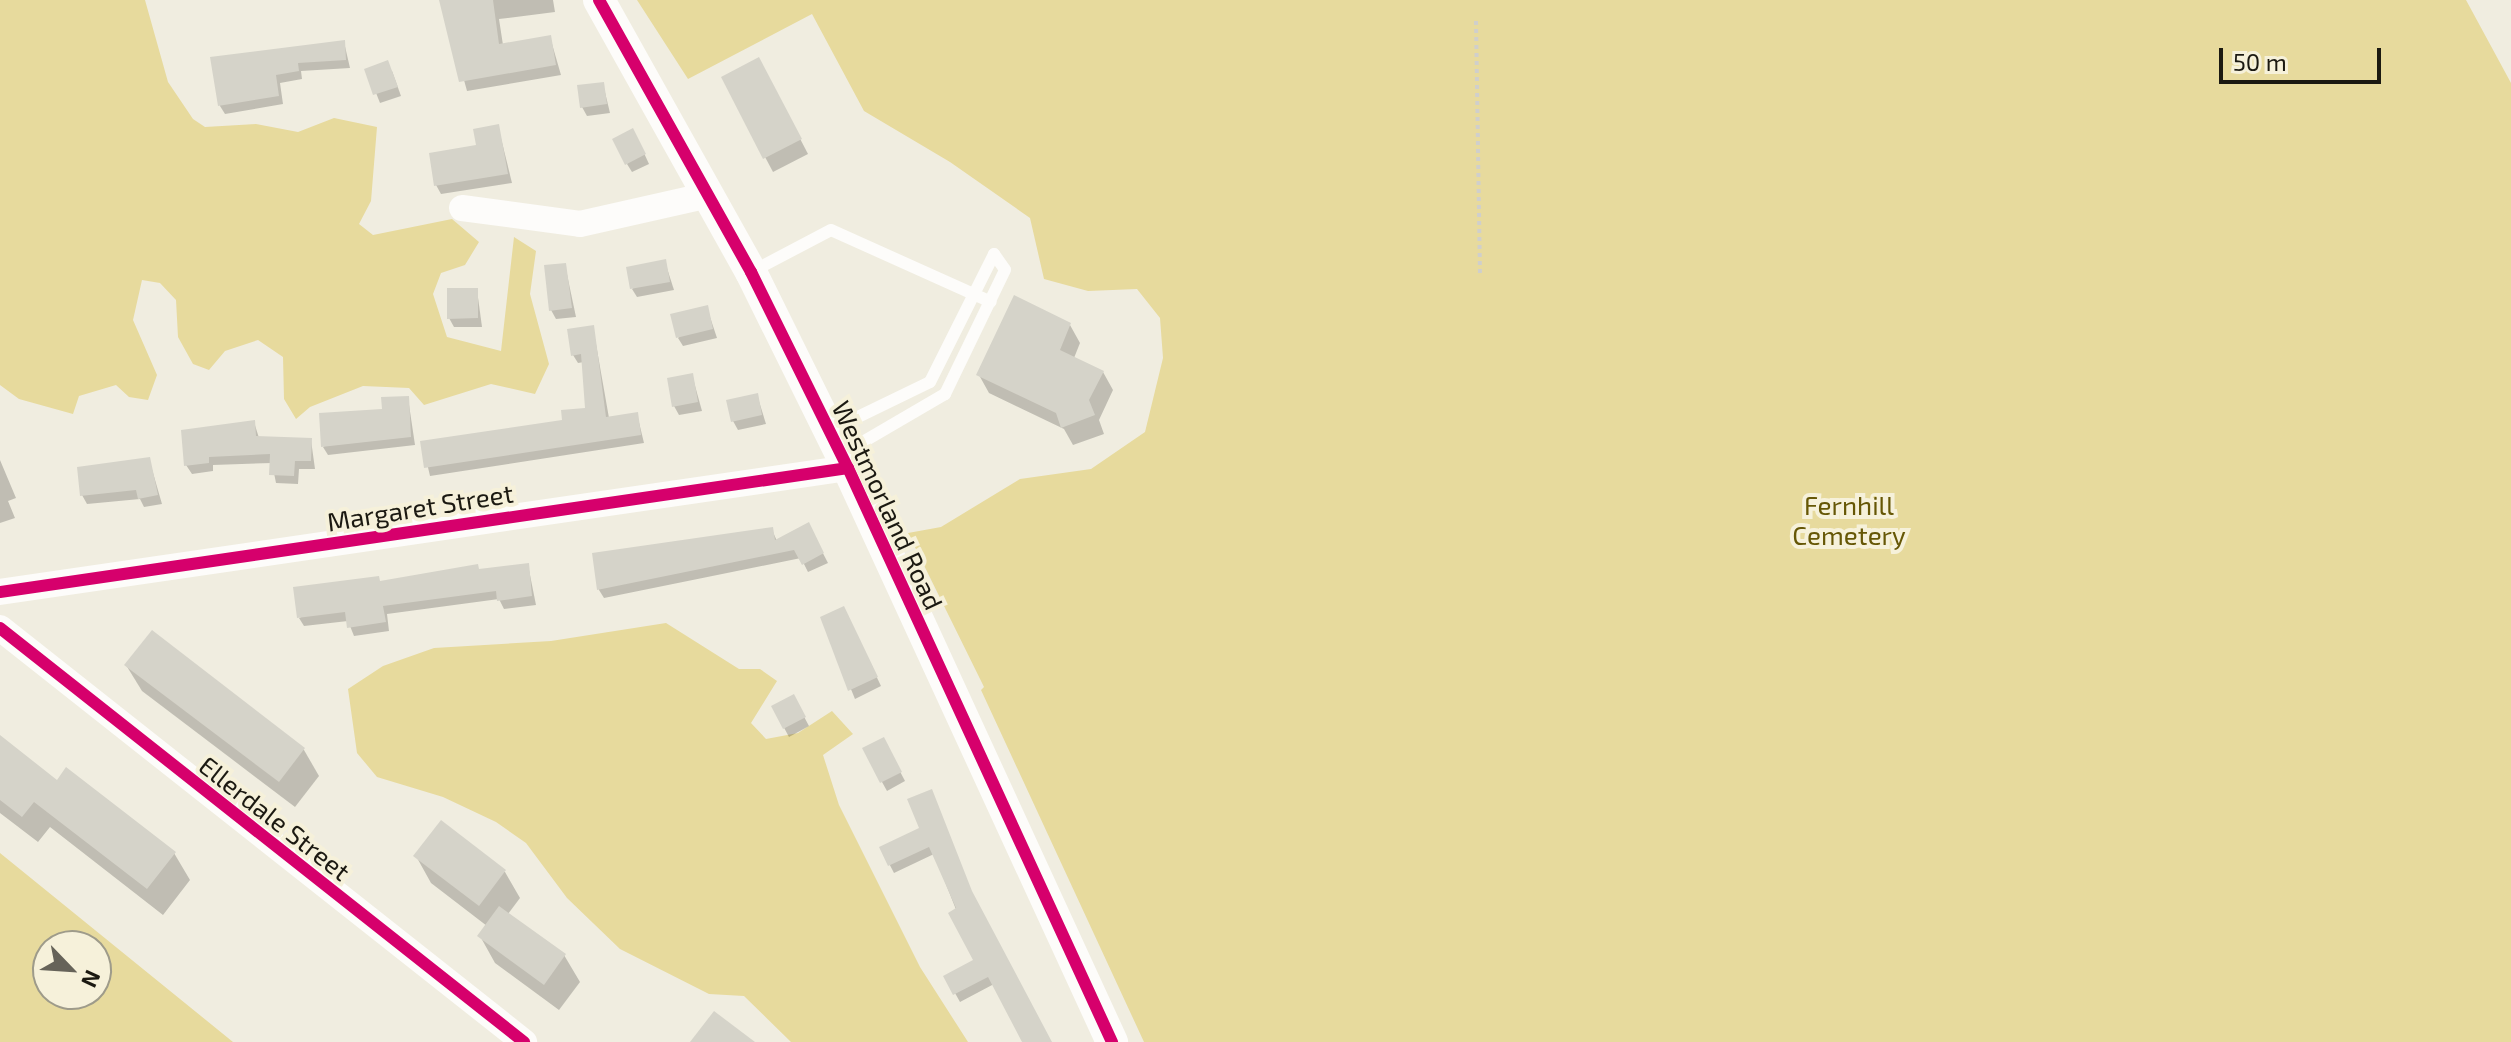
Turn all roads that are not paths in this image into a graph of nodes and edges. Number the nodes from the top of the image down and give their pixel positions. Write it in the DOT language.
graph roads {
  1 [pos="599,0"];
  2 [pos="709,195"];
  3 [pos="462,208"];
  4 [pos="751,272"];
  5 [pos="974,294"];
  6 [pos="991,302"];
  7 [pos="839,451"];
  8 [pos="0,592"];
  9 [pos="0,628"];
  10 [pos="524,1042"];
  11 [pos="1112,1042"];
  1 -- 2 [label="street, Westmorland Road"];
  2 -- 3 [label="street"];
  2 -- 4 [label="street, Westmorland Road"];
  4 -- 5 [label="lane"];
  4 -- 7 [label="street, Westmorland Road"];
  5 -- 6 [label="lane"];
  5 -- 6 [label="lane"];
  5 -- 7 [label="lane"];
  6 -- 7 [label="lane"];
  7 -- 8 [label="street, Margaret Street"];
  7 -- 11 [label="street, Westmorland Road"];
  9 -- 10 [label="street, Ellerdale Street"];
}
